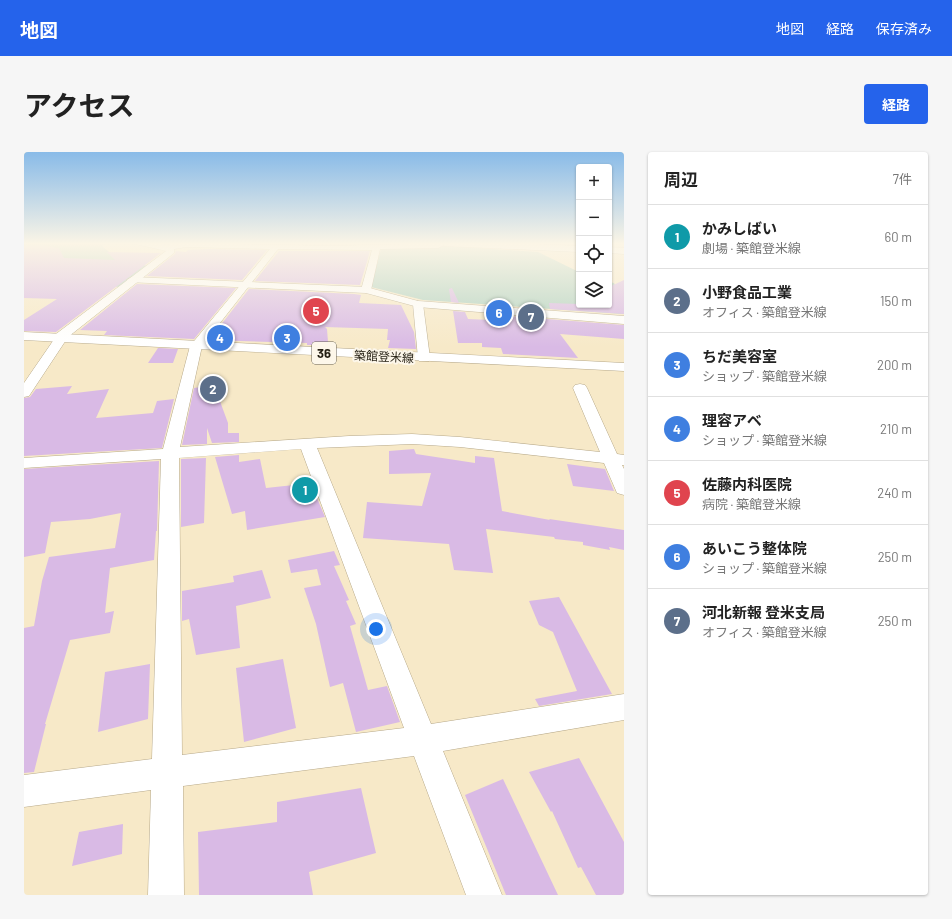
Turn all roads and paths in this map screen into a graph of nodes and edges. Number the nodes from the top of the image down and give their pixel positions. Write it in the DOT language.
graph roads {
  1 [pos="135,278"];
  2 [pos="251,278"];
  3 [pos="369,278"];
  4 [pos="132,280"];
  5 [pos="246,284"];
  6 [pos="366,290"];
  7 [pos="418,304"];
  8 [pos="624,320"];
  9 [pos="24,336"];
  10 [pos="61,337"];
  11 [pos="196,346"];
  12 [pos="424,358"];
  13 [pos="624,367"];
  14 [pos="580,388"];
  15 [pos="24,393"];
  16 [pos="307,444"];
  17 [pos="170,454"];
  18 [pos="618,460"];
  19 [pos="24,463"];
  20 [pos="624,489"];
  21 [pos="624,707"];
  22 [pos="422,740"];
  23 [pos="166,772"];
  24 [pos="24,791"];
  25 [pos="166,895"];
  26 [pos="484,895"];
  1 -- 4 [label="street"];
  2 -- 5 [label="street"];
  3 -- 6 [label="street"];
  4 -- 5 [label="main road"];
  4 -- 10 [label="street"];
  5 -- 6 [label="main road"];
  5 -- 11 [label="street"];
  6 -- 7 [label="main road"];
  7 -- 8 [label="main road"];
  7 -- 12 [label="street"];
  9 -- 10 [label="main road, 築館登米線 / 36"];
  10 -- 11 [label="main road, 築館登米線 / 36"];
  10 -- 15 [label="street"];
  11 -- 12 [label="main road, 築館登米線 / 36"];
  11 -- 17 [label="street"];
  12 -- 13 [label="main road, 築館登米線 / 36"];
  14 -- 18 [label="street"];
  16 -- 17 [label="street"];
  16 -- 18 [label="street"];
  16 -- 22 [label="street"];
  17 -- 19 [label="street"];
  17 -- 23 [label="street"];
  18 -- 20 [label="street"];
  21 -- 22 [label="street"];
  22 -- 23 [label="street"];
  22 -- 26 [label="street"];
  23 -- 24 [label="street"];
  23 -- 25 [label="street"];
}
